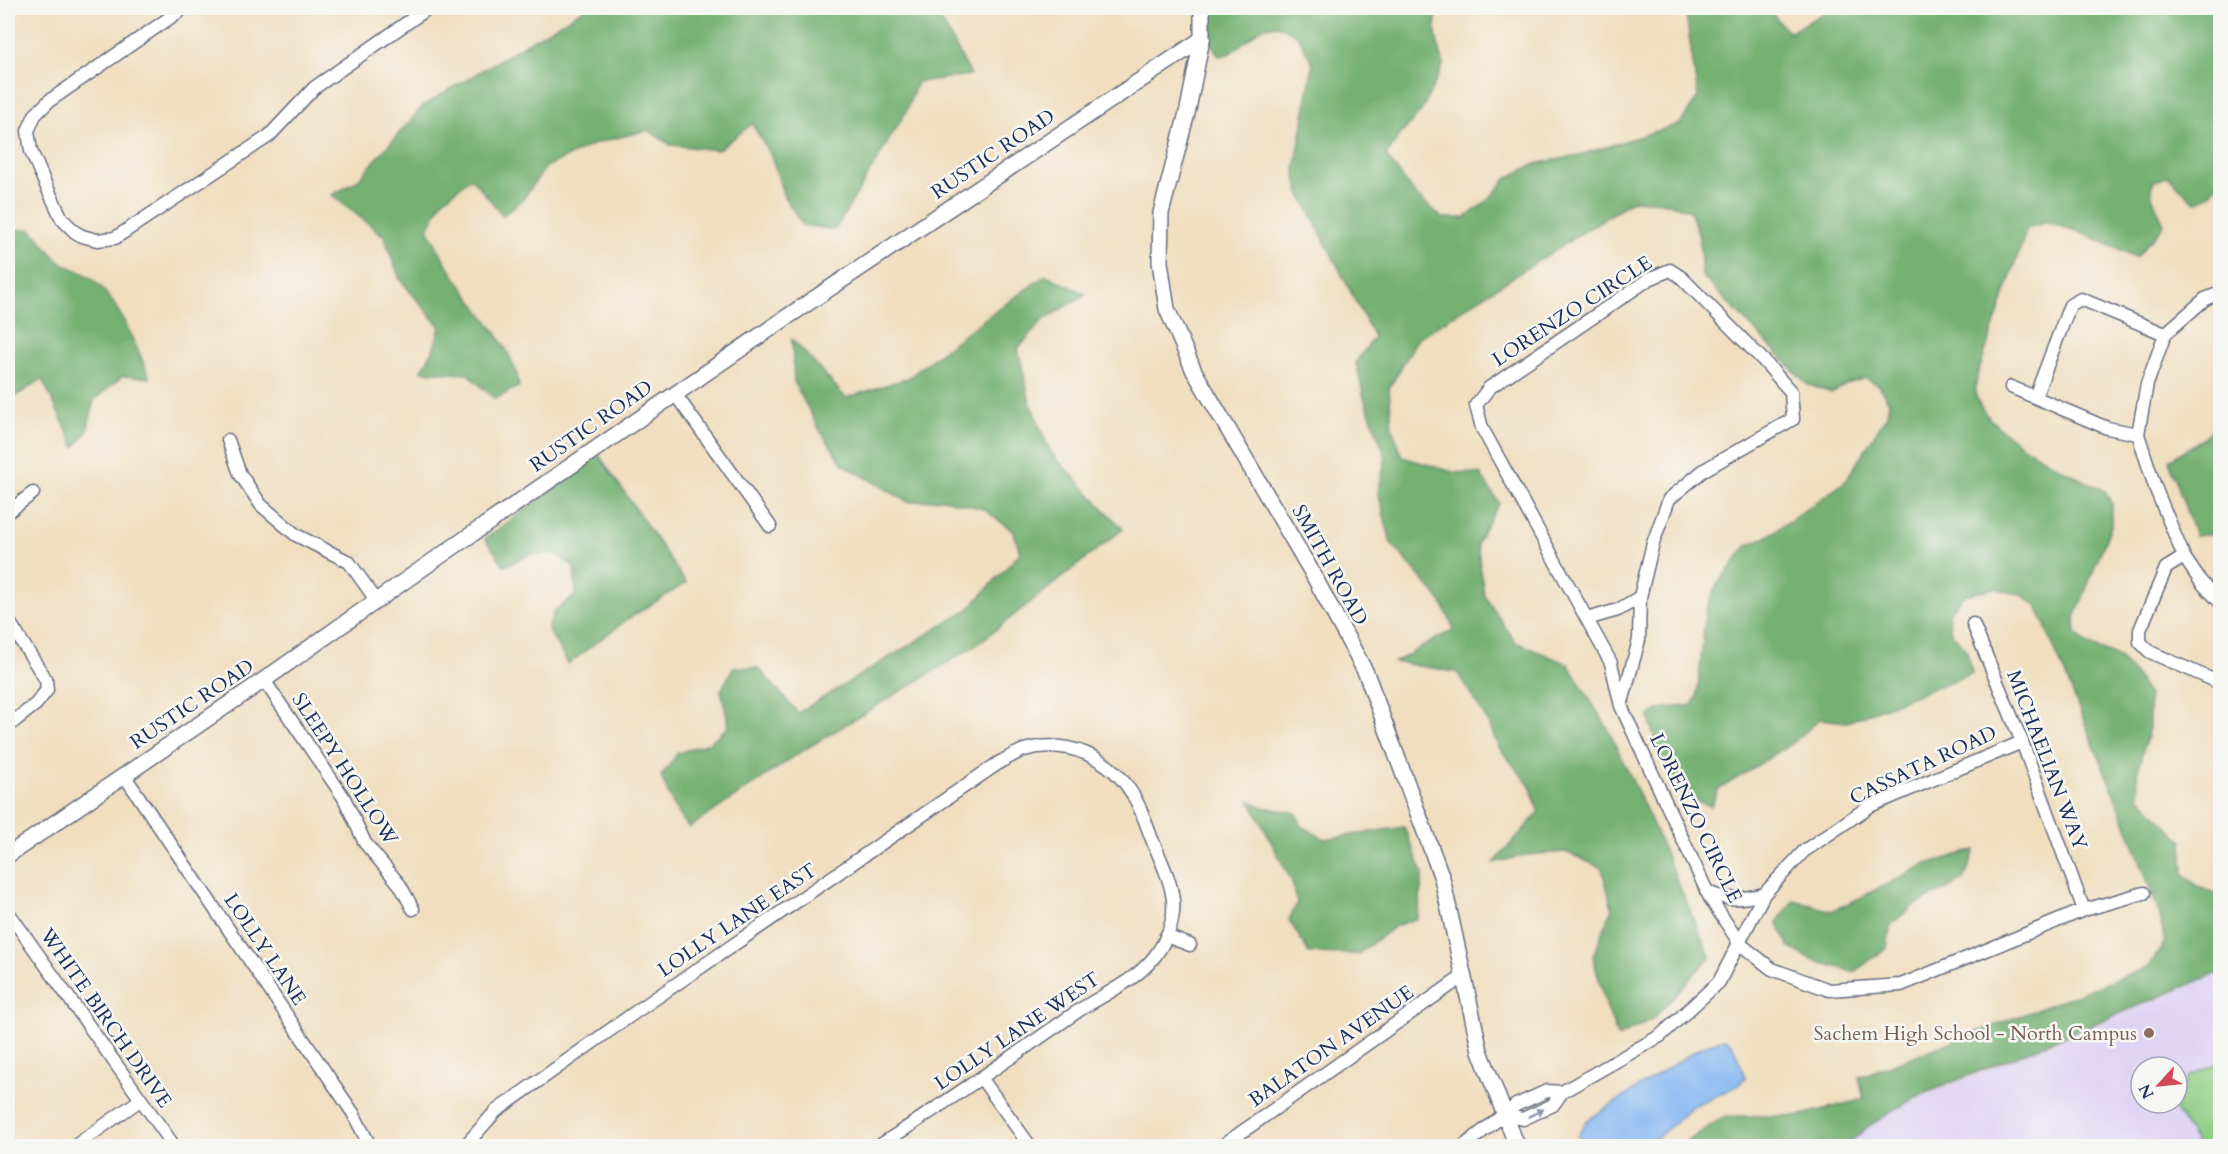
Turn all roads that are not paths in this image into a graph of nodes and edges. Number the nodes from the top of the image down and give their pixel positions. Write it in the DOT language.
graph roads {
  1 [pos="184,8"];
  2 [pos="428,8"];
  3 [pos="1202,8"];
  4 [pos="1202,39"];
  5 [pos="2220,293"];
  6 [pos="2165,334"];
  7 [pos="2011,387"];
  8 [pos="675,394"];
  9 [pos="2035,397"];
  10 [pos="2138,434"];
  11 [pos="228,440"];
  12 [pos="33,494"];
  13 [pos="8,512"];
  14 [pos="770,526"];
  15 [pos="2184,556"];
  16 [pos="1640,597"];
  17 [pos="376,600"];
  18 [pos="2220,602"];
  19 [pos="1587,619"];
  20 [pos="8,621"];
  21 [pos="1972,624"];
  22 [pos="264,680"];
  23 [pos="2220,683"];
  24 [pos="1621,706"];
  25 [pos="8,726"];
  26 [pos="2022,742"];
  27 [pos="124,775"];
  28 [pos="8,855"];
  29 [pos="1706,891"];
  30 [pos="2144,893"];
  31 [pos="1764,894"];
  32 [pos="413,909"];
  33 [pos="2084,910"];
  34 [pos="8,912"];
  35 [pos="1166,936"];
  36 [pos="1740,944"];
  37 [pos="1190,945"];
  38 [pos="1462,976"];
  39 [pos="982,1078"];
  40 [pos="140,1100"];
  41 [pos="1504,1115"];
  42 [pos="75,1146"];
  43 [pos="174,1146"];
  44 [pos="370,1146"];
  45 [pos="465,1146"];
  46 [pos="879,1146"];
  47 [pos="1030,1146"];
  48 [pos="1222,1146"];
  49 [pos="1464,1146"];
  50 [pos="1517,1146"];
  1 -- 2 [label="street"];
  3 -- 4 [label="street, SMITH ROAD"];
  4 -- 8 [label="street, RUSTIC ROAD"];
  4 -- 38 [label="street, SMITH ROAD"];
  5 -- 6 [label="street"];
  6 -- 9 [label="street"];
  6 -- 10 [label="street"];
  7 -- 9 [label="street"];
  8 -- 14 [label="street"];
  8 -- 17 [label="street, RUSTIC ROAD"];
  9 -- 10 [label="street"];
  10 -- 15 [label="street"];
  11 -- 17 [label="street"];
  12 -- 13 [label="street"];
  15 -- 18 [label="street"];
  15 -- 23 [label="street"];
  16 -- 19 [label="street"];
  16 -- 19 [label="street, LORENZO CIRCLE"];
  16 -- 24 [label="street, LORENZO CIRCLE"];
  17 -- 22 [label="street, RUSTIC ROAD"];
  19 -- 24 [label="street, LORENZO CIRCLE"];
  20 -- 25 [label="street"];
  21 -- 26 [label="street, MICHAELIAN WAY"];
  22 -- 27 [label="street, RUSTIC ROAD"];
  22 -- 32 [label="street, SLEEPY HOLLOW"];
  24 -- 29 [label="street, LORENZO CIRCLE"];
  26 -- 31 [label="street, CASSATA ROAD"];
  26 -- 33 [label="street, MICHAELIAN WAY"];
  27 -- 28 [label="street, RUSTIC ROAD"];
  27 -- 44 [label="street, LOLLY LANE"];
  29 -- 31 [label="street"];
  29 -- 36 [label="street, LORENZO CIRCLE"];
  30 -- 33 [label="street"];
  31 -- 36 [label="street, CASSATA ROAD"];
  33 -- 36 [label="street"];
  34 -- 40 [label="street, WHITE BIRCH DRIVE"];
  35 -- 37 [label="street"];
  35 -- 39 [label="street, LOLLY LANE WEST"];
  35 -- 45 [label="street, LOLLY LANE EAST"];
  36 -- 41 [label="street, CASSATA ROAD"];
  38 -- 41 [label="street, SMITH ROAD"];
  38 -- 48 [label="street, BALATON AVENUE"];
  39 -- 46 [label="street, LOLLY LANE WEST"];
  39 -- 47 [label="street"];
  40 -- 42 [label="street"];
  40 -- 43 [label="street, WHITE BIRCH DRIVE"];
  41 -- 49 [label="street, CASSATA ROAD"];
  41 -- 50 [label="street, SMITH ROAD"];
}
